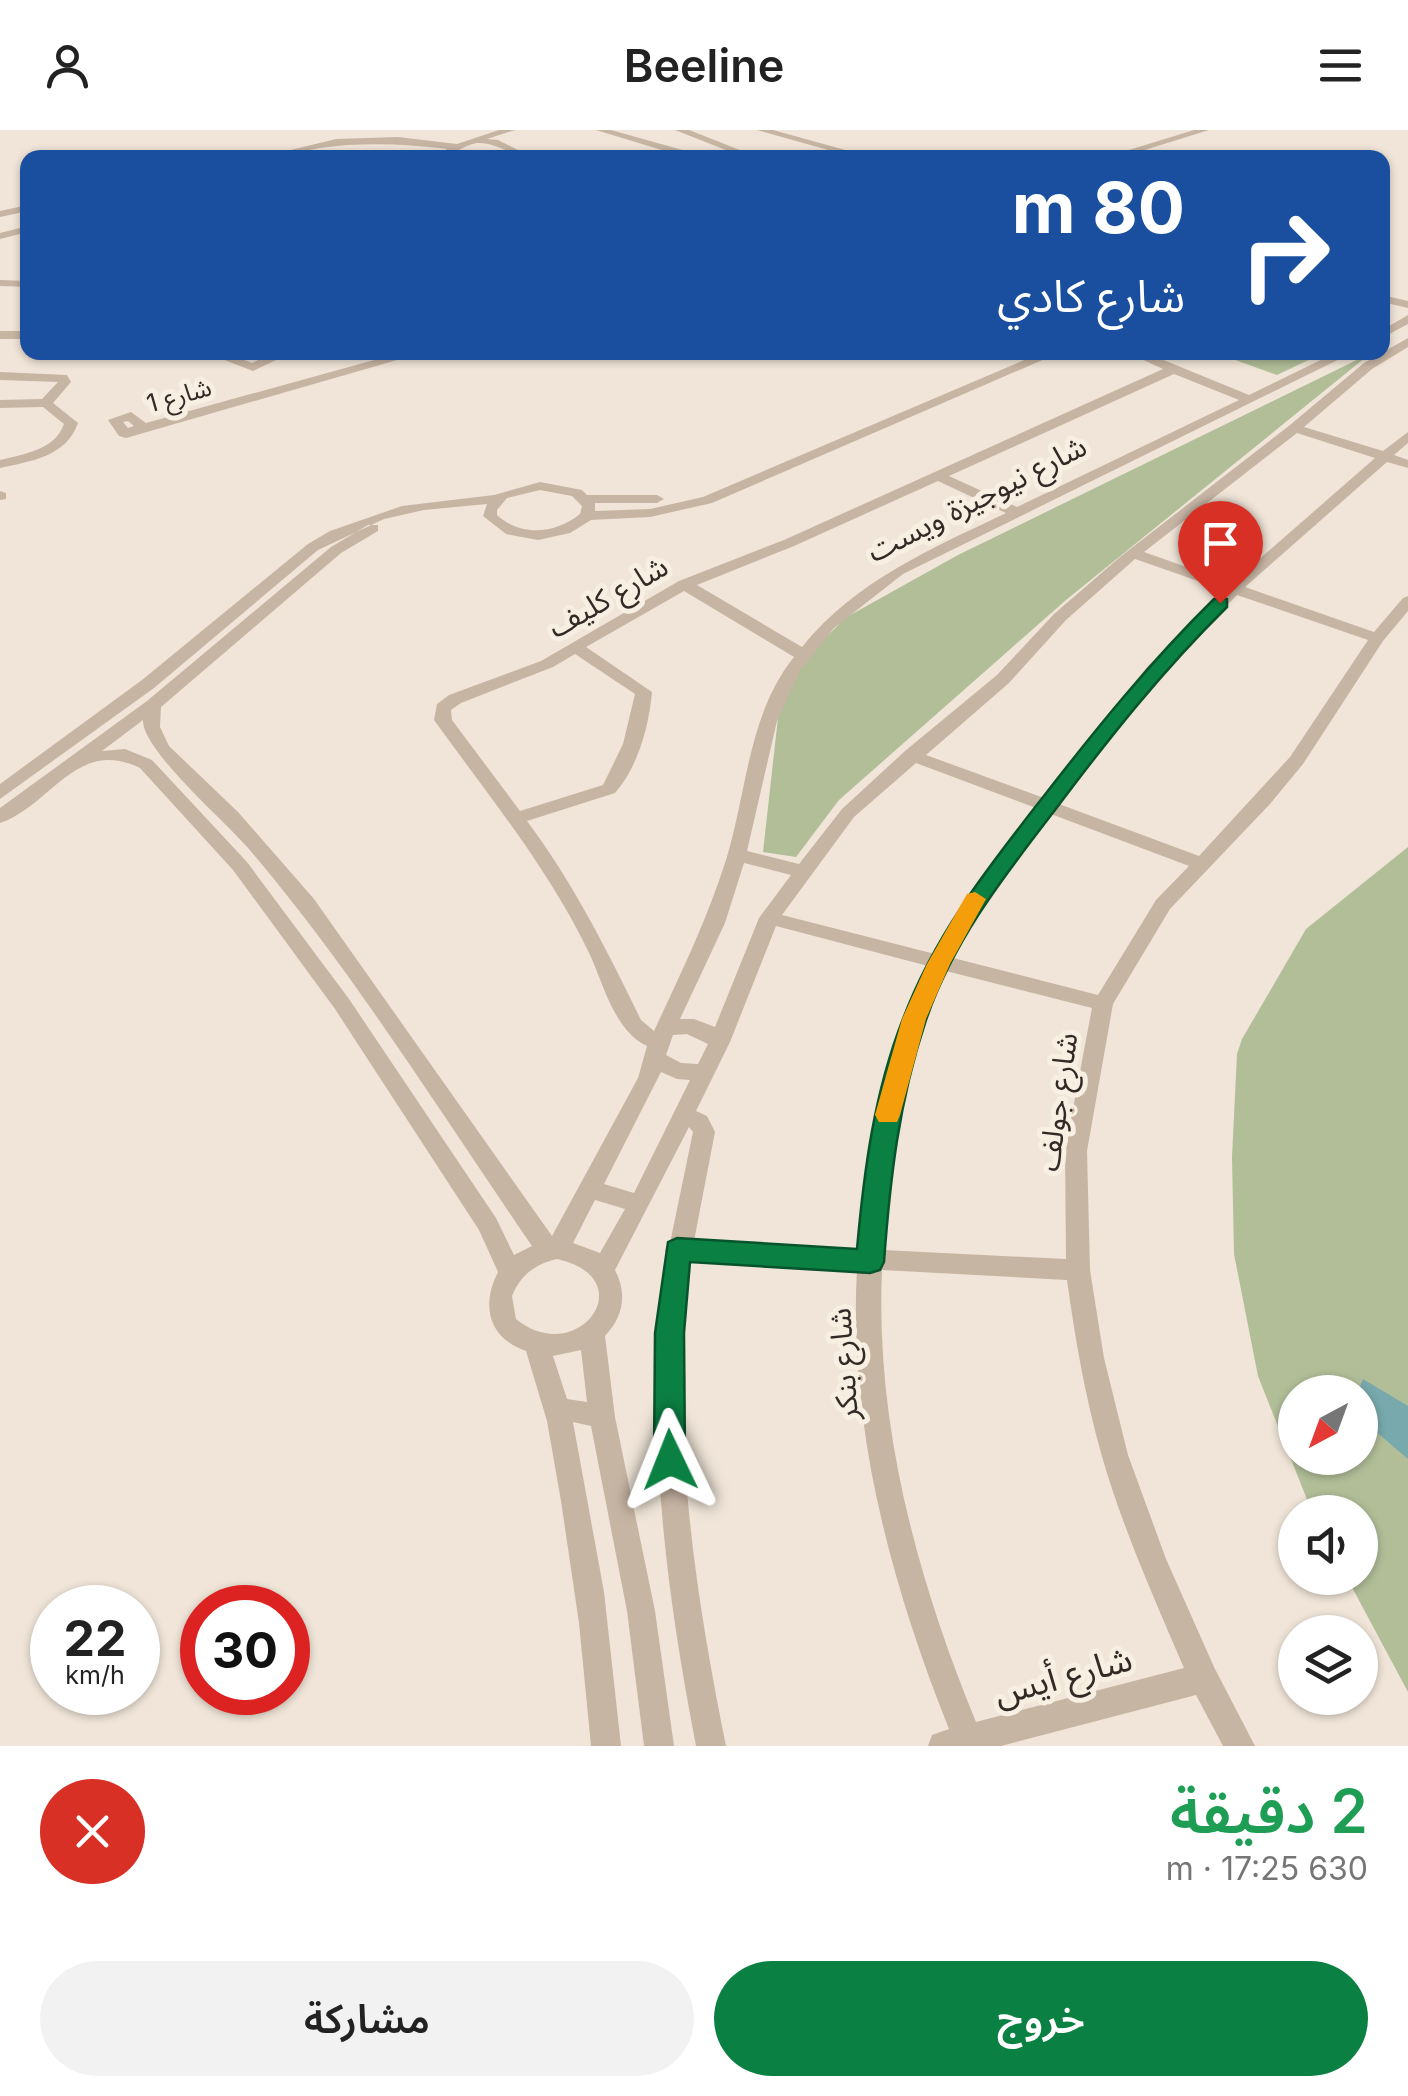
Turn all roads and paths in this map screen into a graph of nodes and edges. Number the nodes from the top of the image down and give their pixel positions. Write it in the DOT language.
graph roads {
  1 [pos="391,130"];
  2 [pos="475,130"];
  3 [pos="600,130"];
  4 [pos="680,130"];
  5 [pos="762,130"];
  6 [pos="780,130"];
  7 [pos="1204,130"];
  8 [pos="502,135"];
  9 [pos="374,137"];
  10 [pos="462,149"];
  11 [pos="299,150"];
  12 [pos="437,150"];
  13 [pos="444,150"];
  14 [pos="672,150"];
  15 [pos="734,150"];
  16 [pos="839,150"];
  17 [pos="857,150"];
  18 [pos="1135,150"];
  19 [pos="233,360"];
  20 [pos="268,360"];
  21 [pos="390,360"];
  22 [pos="1011,360"];
  23 [pos="1036,360"];
  24 [pos="1150,360"];
  25 [pos="1333,360"];
  26 [pos="1379,360"];
  27 [pos="1322,366"];
  28 [pos="253,367"];
  29 [pos="1172,370"];
  30 [pos="1355,375"];
  31 [pos="0,376"];
  32 [pos="283,389"];
  33 [pos="1250,400"];
  34 [pos="46,403"];
  35 [pos="0,404"];
  36 [pos="1294,428"];
  37 [pos="125,433"];
  38 [pos="1408,436"];
  39 [pos="1386,457"];
  40 [pos="0,464"];
  41 [pos="1408,464"];
  42 [pos="942,476"];
  43 [pos="585,499"];
  44 [pos="494,505"];
  45 [pos="1018,512"];
  46 [pos="587,516"];
  47 [pos="1134,554"];
  48 [pos="684,584"];
  49 [pos="1236,590"];
  50 [pos="1408,601"];
  51 [pos="219,625"];
  52 [pos="242,630"];
  53 [pos="1377,638"];
  54 [pos="576,648"];
  55 [pos="803,655"];
  56 [pos="153,705"];
  57 [pos="162,748"];
  58 [pos="911,756"];
  59 [pos="82,758"];
  60 [pos="138,759"];
  61 [pos="0,793"];
  62 [pos="1046,807"];
  63 [pos="0,817"];
  64 [pos="518,818"];
  65 [pos="736,855"];
  66 [pos="1199,863"];
  67 [pos="802,871"];
  68 [pos="769,918"];
  69 [pos="938,964"];
  70 [pos="1103,1004"];
  71 [pos="719,1042"];
  72 [pos="660,1043"];
  73 [pos="704,1072"];
  74 [pos="684,1115"];
  75 [pos="653,1179"];
  76 [pos="589,1189"];
  77 [pos="688,1189"];
  78 [pos="640,1204"];
  79 [pos="553,1250"];
  80 [pos="677,1250"];
  81 [pos="870,1262"];
  82 [pos="603,1269"];
  83 [pos="1078,1270"];
  84 [pos="510,1271"];
  85 [pos="592,1333"];
  86 [pos="536,1344"];
  87 [pos="557,1412"];
  88 [pos="602,1417"];
  89 [pos="1202,1678"];
  90 [pos="961,1744"];
  91 [pos="606,1746"];
  92 [pos="659,1746"];
  93 [pos="711,1746"];
  94 [pos="1240,1746"];
  1 -- 9 [label="street"];
  2 -- 13 [label="street"];
  3 -- 14 [label="street"];
  4 -- 15 [label="street"];
  5 -- 16 [label="street"];
  6 -- 17 [label="street"];
  7 -- 18 [label="street"];
  8 -- 10 [label="street"];
  9 -- 11 [label="street"];
  9 -- 12 [label="street"];
  19 -- 28 [label="street"];
  20 -- 28 [label="street"];
  21 -- 32 [label="street, شارع 1"];
  22 -- 43 [label="street"];
  23 -- 46 [label="street"];
  24 -- 29 [label="street"];
  25 -- 27 [label="street, شارع نيوجيزة ويست"];
  26 -- 30 [label="street"];
  27 -- 30 [label="street"];
  27 -- 33 [label="street, شارع نيوجيزة ويست"];
  28 -- 32 [label="street"];
  29 -- 33 [label="street"];
  29 -- 42 [label="street, شارع كليف"];
  30 -- 36 [label="street"];
  31 -- 34 [label="street"];
  32 -- 37 [label="street, شارع 1"];
  33 -- 45 [label="street, شارع نيوجيزة ويست"];
  34 -- 35 [label="street"];
  34 -- 40 [label="street"];
  36 -- 39 [label="street"];
  36 -- 47 [label="street"];
  38 -- 39 [label="street, شارع بنكر"];
  39 -- 41 [label="street"];
  39 -- 49 [label="street, شارع بنكر"];
  42 -- 45 [label="street"];
  42 -- 48 [label="street, شارع كليف"];
  43 -- 44 [label="street"];
  43 -- 46 [label="street"];
  44 -- 46 [label="street"];
  44 -- 51 [label="street"];
  44 -- 52 [label="street"];
  45 -- 55 [label="street, شارع نيوجيزة ويست"];
  47 -- 49 [label="street"];
  47 -- 58 [label="street"];
  48 -- 54 [label="street, شارع كليف"];
  48 -- 55 [label="street"];
  49 -- 53 [label="street"];
  49 -- 62 [label="street, شارع بنكر"];
  50 -- 53 [label="street, شارع جولف"];
  51 -- 52 [label="street"];
  51 -- 61 [label="street"];
  52 -- 56 [label="street"];
  53 -- 66 [label="street, شارع جولف"];
  54 -- 64 [label="street"];
  54 -- 64 [label="street, شارع كليف"];
  55 -- 65 [label="street, شارع نيوجيزة ويست"];
  56 -- 57 [label="street"];
  56 -- 59 [label="street"];
  57 -- 60 [label="street"];
  57 -- 79 [label="street"];
  58 -- 62 [label="street"];
  58 -- 67 [label="street"];
  59 -- 60 [label="street"];
  59 -- 63 [label="street"];
  60 -- 84 [label="street"];
  62 -- 66 [label="street"];
  62 -- 69 [label="street, شارع بنكر"];
  64 -- 72 [label="street, شارع كليف"];
  65 -- 67 [label="street"];
  65 -- 72 [label="street, شارع نيوجيزة ويست"];
  66 -- 70 [label="street, شارع جولف"];
  67 -- 68 [label="street"];
  68 -- 69 [label="street"];
  68 -- 71 [label="street"];
  69 -- 70 [label="street"];
  69 -- 81 [label="street, شارع بنكر"];
  70 -- 83 [label="street, شارع جولف"];
  71 -- 72 [label="street"];
  71 -- 73 [label="street"];
  72 -- 73 [label="street"];
  72 -- 76 [label="street, شارع نيوجيزة ويست"];
  73 -- 74 [label="street"];
  74 -- 75 [label="street"];
  74 -- 77 [label="street"];
  75 -- 77 [label="street"];
  75 -- 78 [label="street"];
  76 -- 78 [label="street"];
  76 -- 79 [label="street, شارع نيوجيزة ويست"];
  77 -- 80 [label="street"];
  78 -- 82 [label="street"];
  79 -- 82 [label="street"];
  79 -- 84 [label="street"];
  80 -- 81 [label="street"];
  80 -- 93 [label="street"];
  81 -- 83 [label="street"];
  81 -- 90 [label="street, شارع بنكر"];
  82 -- 85 [label="street"];
  83 -- 89 [label="street, شارع جولف"];
  84 -- 86 [label="street"];
  85 -- 86 [label="street"];
  85 -- 88 [label="street"];
  86 -- 87 [label="street"];
  87 -- 88 [label="street"];
  87 -- 91 [label="street"];
  88 -- 92 [label="street"];
  89 -- 90 [label="street, شارع أيس"];
  89 -- 94 [label="street, شارع جولف"];
}
